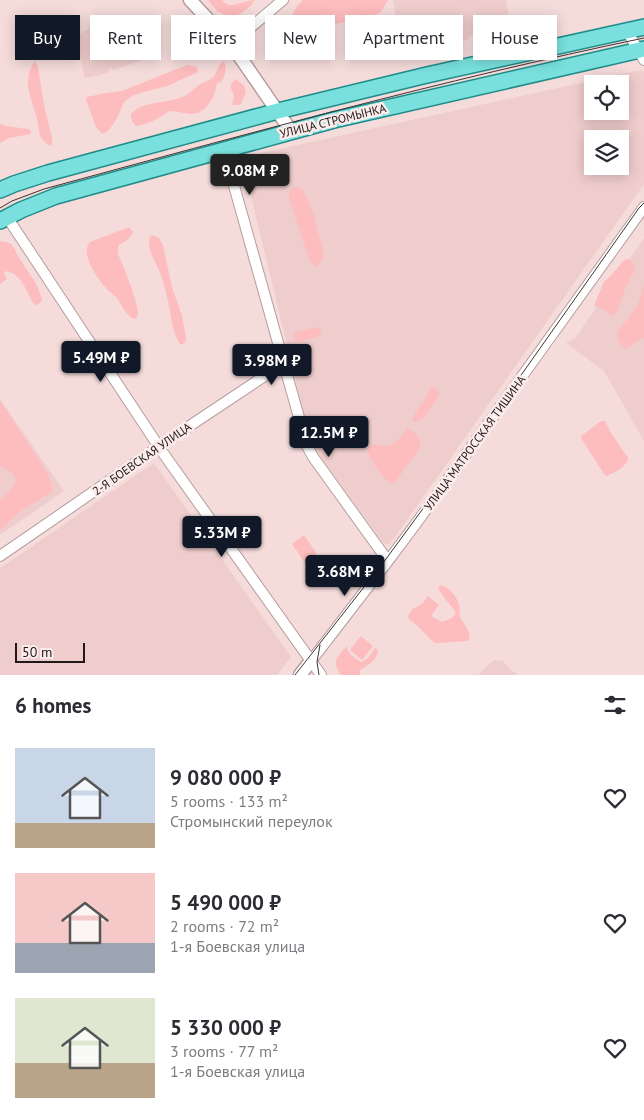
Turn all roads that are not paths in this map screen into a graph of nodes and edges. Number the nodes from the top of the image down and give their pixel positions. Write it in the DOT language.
graph roads {
  1 [pos="190,0"];
  2 [pos="283,0"];
  3 [pos="204,15"];
  4 [pos="255,24"];
  5 [pos="644,27"];
  6 [pos="627,31"];
  7 [pos="642,54"];
  8 [pos="242,60"];
  9 [pos="278,111"];
  10 [pos="292,131"];
  11 [pos="224,150"];
  12 [pos="0,190"];
  13 [pos="644,207"];
  14 [pos="3,219"];
  15 [pos="284,363"];
  16 [pos="159,447"];
  17 [pos="0,556"];
  18 [pos="388,561"];
  19 [pos="311,661"];
  20 [pos="300,675"];
  21 [pos="321,675"];
  1 -- 3 [label="street"];
  2 -- 4 [label="street"];
  5 -- 6 [label="main road, УЛИЦА СТРОМЫНКА"];
  6 -- 7 [label="street"];
  6 -- 9 [label="main road, УЛИЦА СТРОМЫНКА"];
  7 -- 10 [label="main road, УЛИЦА СТРОМЫНКА"];
  8 -- 9 [label="street"];
  9 -- 10 [label="street"];
  9 -- 12 [label="main road, УЛИЦА СТРОМЫНКА"];
  10 -- 11 [label="main road, УЛИЦА СТРОМЫНКА"];
  11 -- 14 [label="main road, УЛИЦА СТРОМЫНКА"];
  11 -- 15 [label="street"];
  13 -- 18 [label="street, УЛИЦА МАТРОССКАЯ ТИШИНА"];
  14 -- 16 [label="street"];
  15 -- 16 [label="street, 2-Я БОЕВСКАЯ УЛИЦА"];
  15 -- 18 [label="street"];
  16 -- 17 [label="street, 2-Я БОЕВСКАЯ УЛИЦА"];
  16 -- 19 [label="street"];
  18 -- 19 [label="street, УЛИЦА МАТРОССКАЯ ТИШИНА"];
  19 -- 20 [label="street, УЛИЦА МАТРОССКАЯ ТИШИНА"];
  19 -- 21 [label="street"];
}
